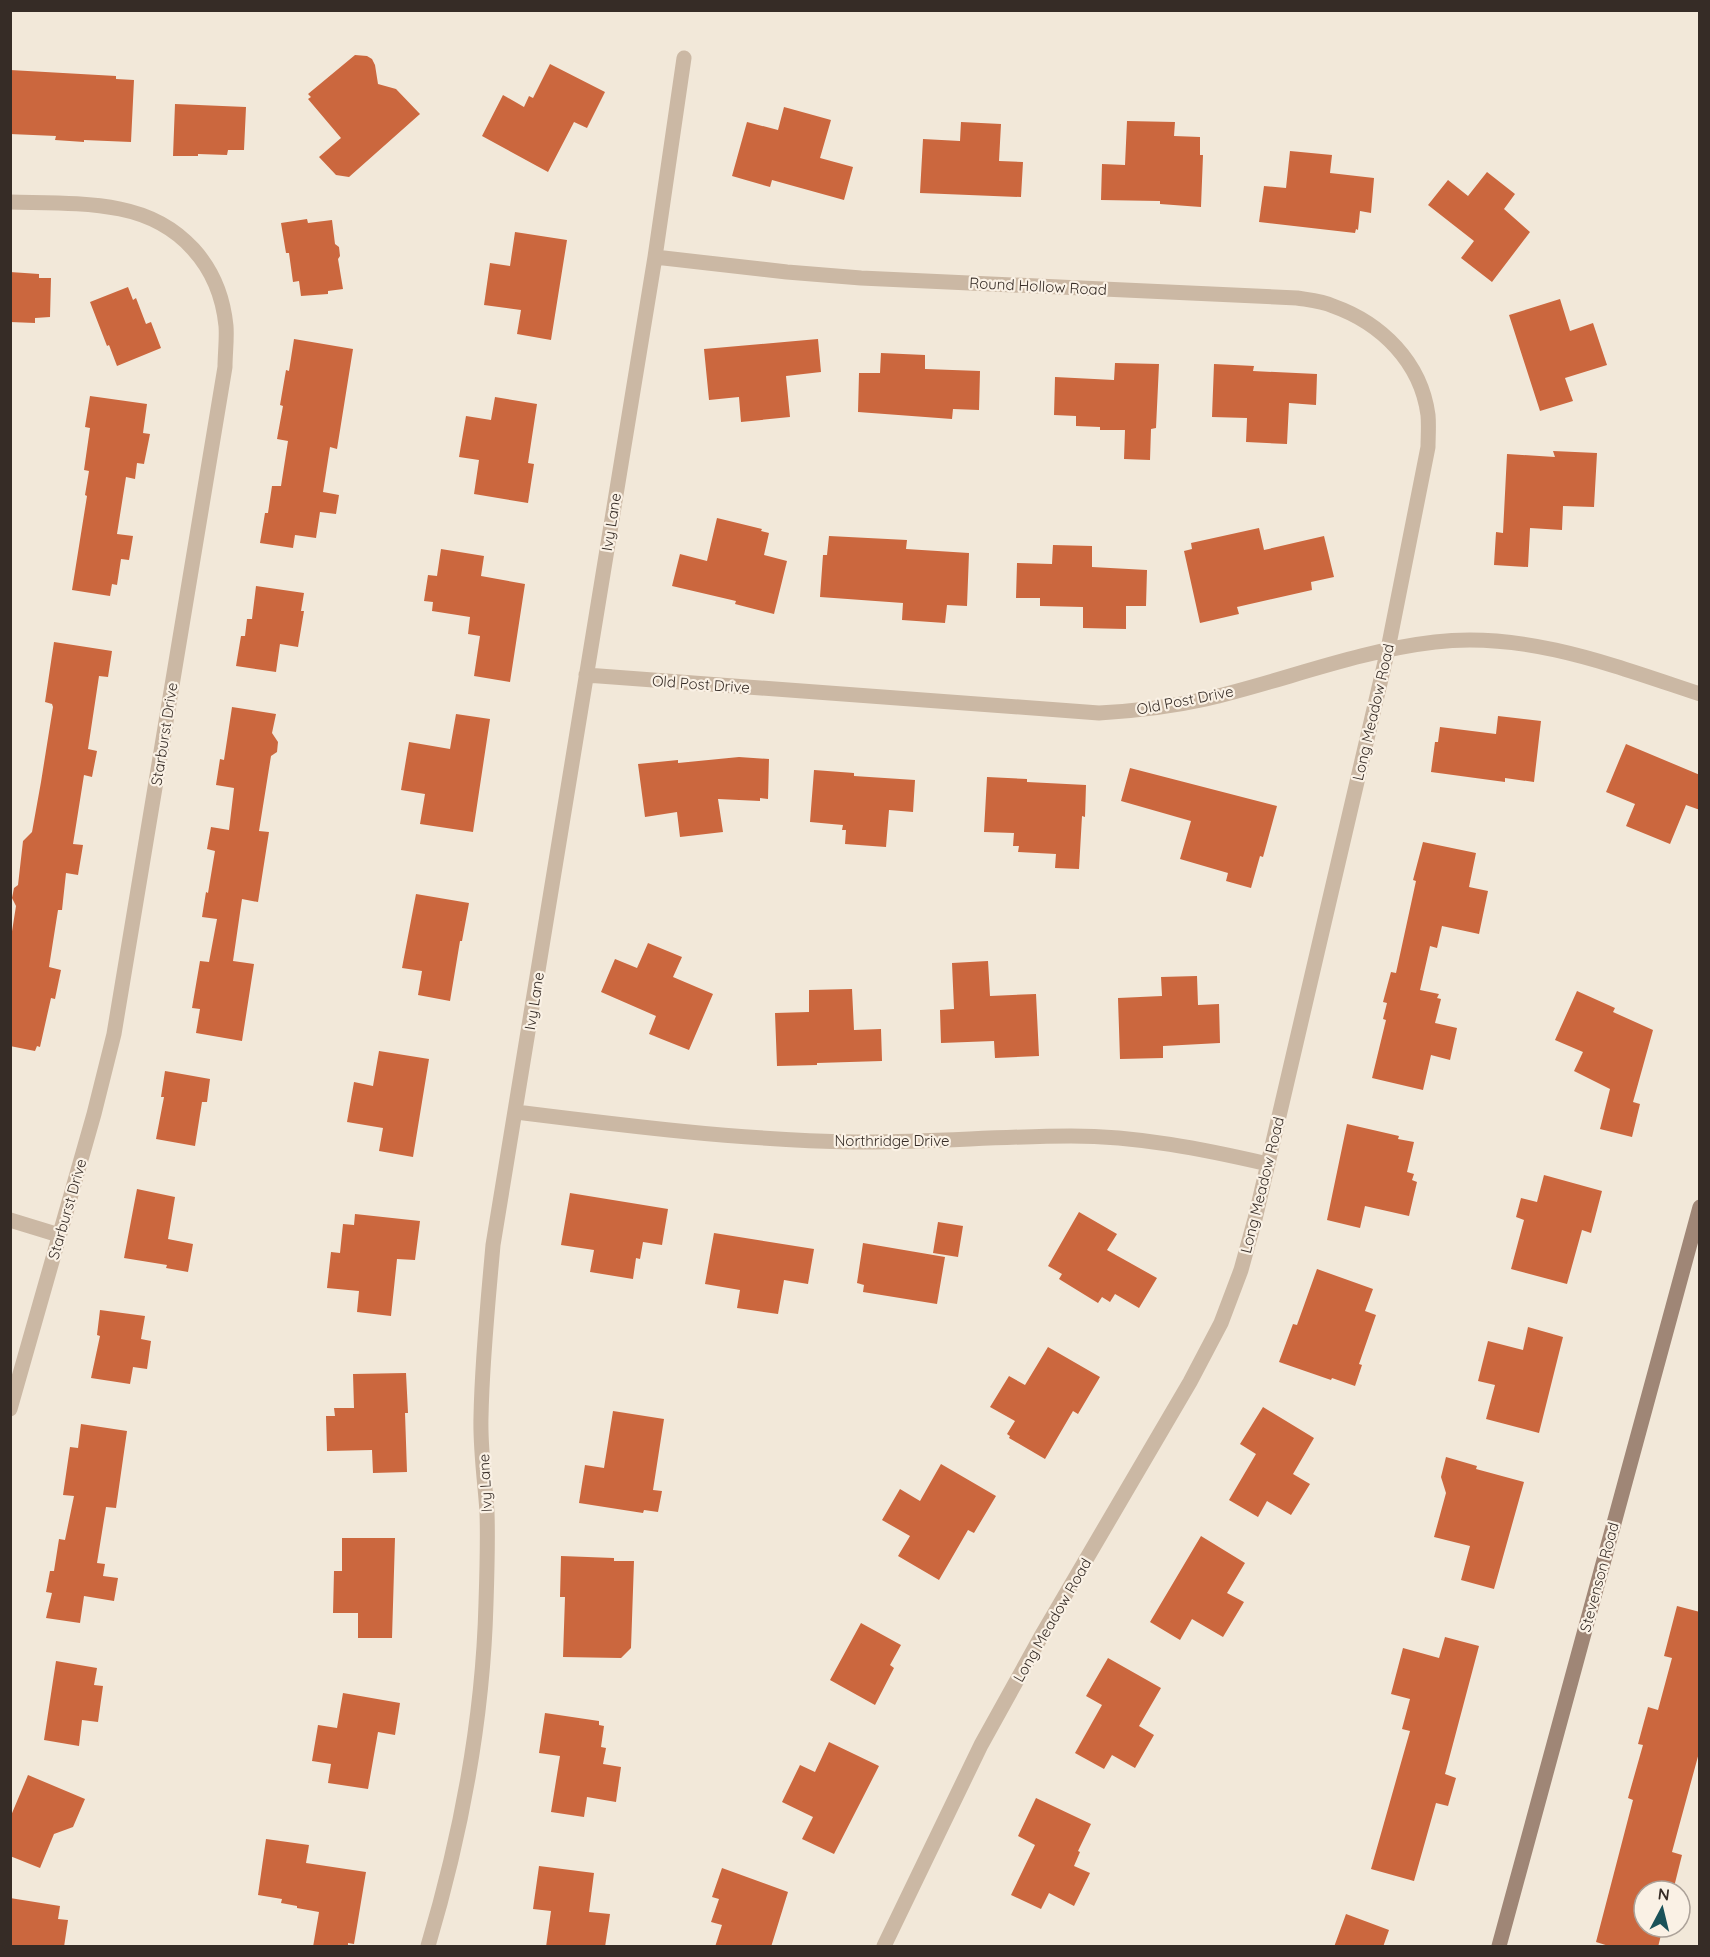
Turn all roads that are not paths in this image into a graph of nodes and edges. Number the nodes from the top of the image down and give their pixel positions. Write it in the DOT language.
graph roads {
  1 [pos="684,58"];
  2 [pos="10,202"];
  3 [pos="655,257"];
  4 [pos="1404,355"];
  5 [pos="1388,650"];
  6 [pos="586,675"];
  7 [pos="1700,694"];
  8 [pos="516,1112"];
  9 [pos="1268,1164"];
  10 [pos="1700,1207"];
  11 [pos="10,1220"];
  12 [pos="59,1235"];
  13 [pos="10,1409"];
  14 [pos="428,1947"];
  15 [pos="884,1947"];
  16 [pos="1499,1947"];
  1 -- 3 [label="street, Ivy Lane"];
  2 -- 12 [label="street, Starburst Drive"];
  3 -- 4 [label="street, Round Hollow Road"];
  3 -- 6 [label="street, Ivy Lane"];
  4 -- 5 [label="street, Long Meadow Road"];
  5 -- 6 [label="street, Old Post Drive"];
  5 -- 7 [label="street, Old Post Drive"];
  5 -- 9 [label="street, Long Meadow Road"];
  6 -- 8 [label="street, Ivy Lane"];
  8 -- 9 [label="street, Northridge Drive"];
  8 -- 14 [label="street, Ivy Lane"];
  9 -- 15 [label="street, Long Meadow Road"];
  10 -- 16 [label="main road, Stevenson Road"];
  11 -- 12 [label="street"];
  12 -- 13 [label="street, Starburst Drive"];
}
